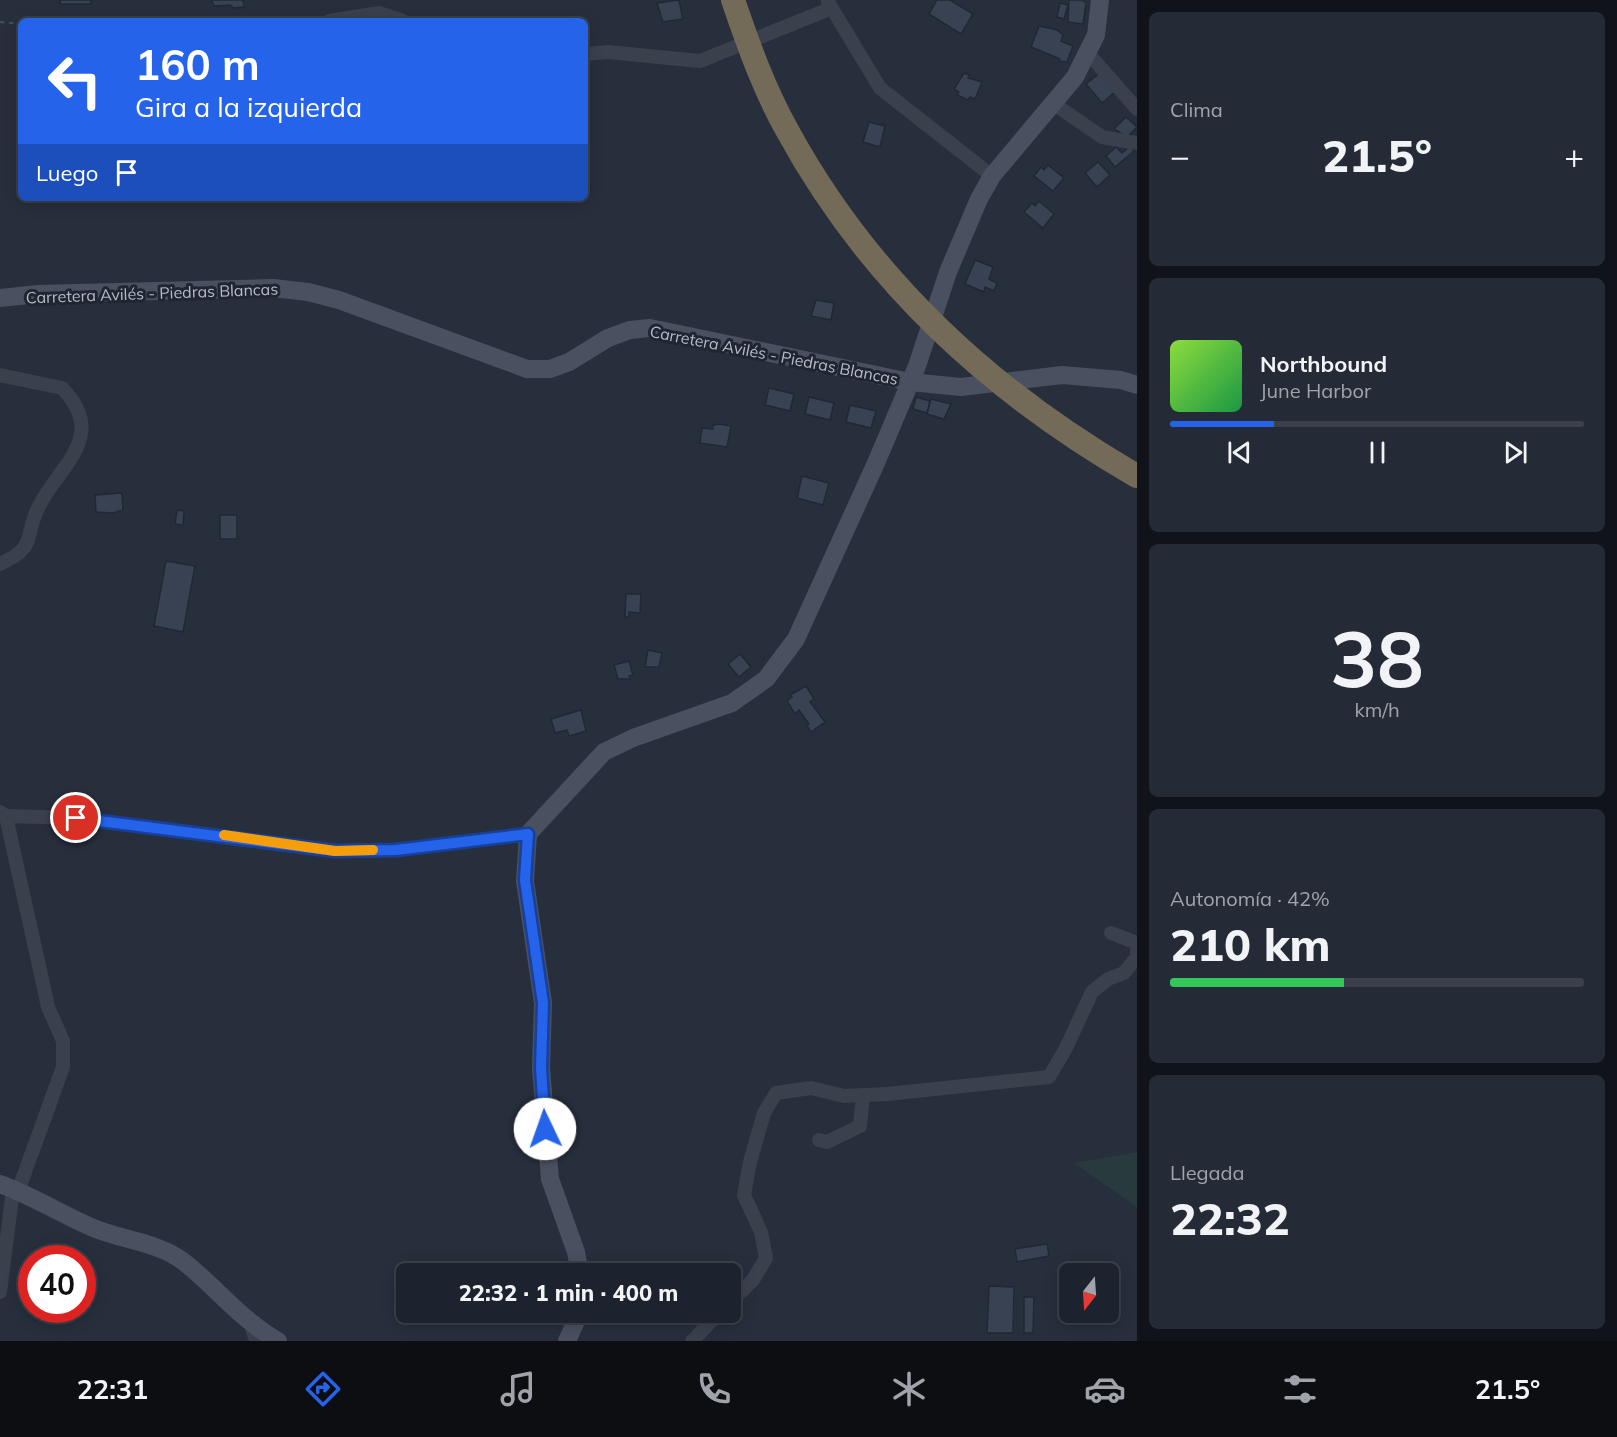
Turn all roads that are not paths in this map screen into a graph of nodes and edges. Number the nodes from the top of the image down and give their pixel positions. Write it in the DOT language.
graph roads {
  1 [pos="733,0"];
  2 [pos="1100,0"];
  3 [pos="830,4"];
  4 [pos="348,18"];
  5 [pos="394,18"];
  6 [pos="1087,52"];
  7 [pos="588,54"];
  8 [pos="1054,104"];
  9 [pos="1137,109"];
  10 [pos="1137,143"];
  11 [pos="992,176"];
  12 [pos="0,298"];
  13 [pos="914,374"];
  14 [pos="0,375"];
  15 [pos="1137,385"];
  16 [pos="1137,476"];
  17 [pos="0,564"];
  18 [pos="3,814"];
  19 [pos="528,834"];
  20 [pos="1111,933"];
  21 [pos="863,1095"];
  22 [pos="819,1140"];
  23 [pos="0,1184"];
  24 [pos="18,1191"];
  25 [pos="578,1263"];
  26 [pos="0,1292"];
  27 [pos="741,1292"];
  28 [pos="575,1323"];
  29 [pos="709,1323"];
  30 [pos="254,1333"];
  31 [pos="278,1341"];
  32 [pos="567,1341"];
  33 [pos="692,1341"];
  1 -- 16 [label="highway"];
  2 -- 6 [label="street"];
  3 -- 7 [label="street"];
  3 -- 11 [label="street"];
  4 -- 5 [label="street"];
  6 -- 8 [label="street"];
  6 -- 9 [label="street"];
  8 -- 10 [label="street"];
  8 -- 11 [label="street"];
  11 -- 13 [label="street"];
  12 -- 13 [label="street, Carretera Avilés - Piedras Blancas"];
  13 -- 15 [label="street, Carretera Avilés - Piedras Blancas"];
  13 -- 19 [label="street"];
  14 -- 17 [label="street"];
  18 -- 19 [label="street"];
  18 -- 24 [label="street"];
  19 -- 25 [label="street"];
  20 -- 21 [label="street"];
  21 -- 22 [label="street"];
  21 -- 27 [label="street"];
  23 -- 24 [label="street"];
  24 -- 26 [label="street"];
  24 -- 30 [label="street"];
  28 -- 32 [label="street"];
  29 -- 33 [label="street"];
  30 -- 31 [label="street"];
}
